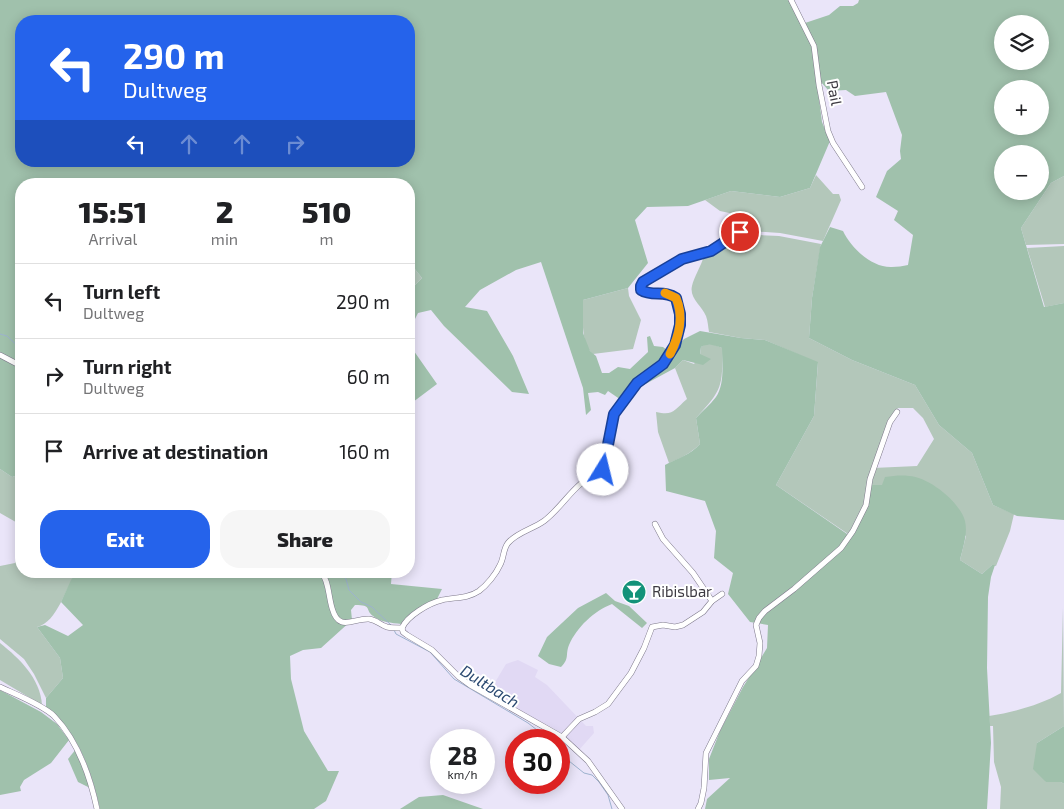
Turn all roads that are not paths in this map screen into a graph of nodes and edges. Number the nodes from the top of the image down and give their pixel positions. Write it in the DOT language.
graph roads {
  1 [pos="791,0"];
  2 [pos="862,187"];
  3 [pos="740,232"];
  4 [pos="0,355"];
  5 [pos="15,363"];
  6 [pos="897,412"];
  7 [pos="655,524"];
  8 [pos="325,578"];
  9 [pos="722,594"];
  10 [pos="712,601"];
  11 [pos="402,628"];
  12 [pos="0,687"];
  13 [pos="548,729"];
  14 [pos="570,729"];
  15 [pos="570,744"];
  16 [pos="97,809"];
  17 [pos="622,809"];
  18 [pos="698,809"];
  1 -- 2 [label="street, Pail"];
  3 -- 11 [label="street"];
  4 -- 5 [label="street"];
  6 -- 18 [label="street"];
  7 -- 10 [label="street"];
  8 -- 11 [label="street"];
  9 -- 10 [label="street"];
  10 -- 14 [label="street"];
  11 -- 13 [label="street"];
  12 -- 16 [label="street"];
  15 -- 17 [label="street"];
}
